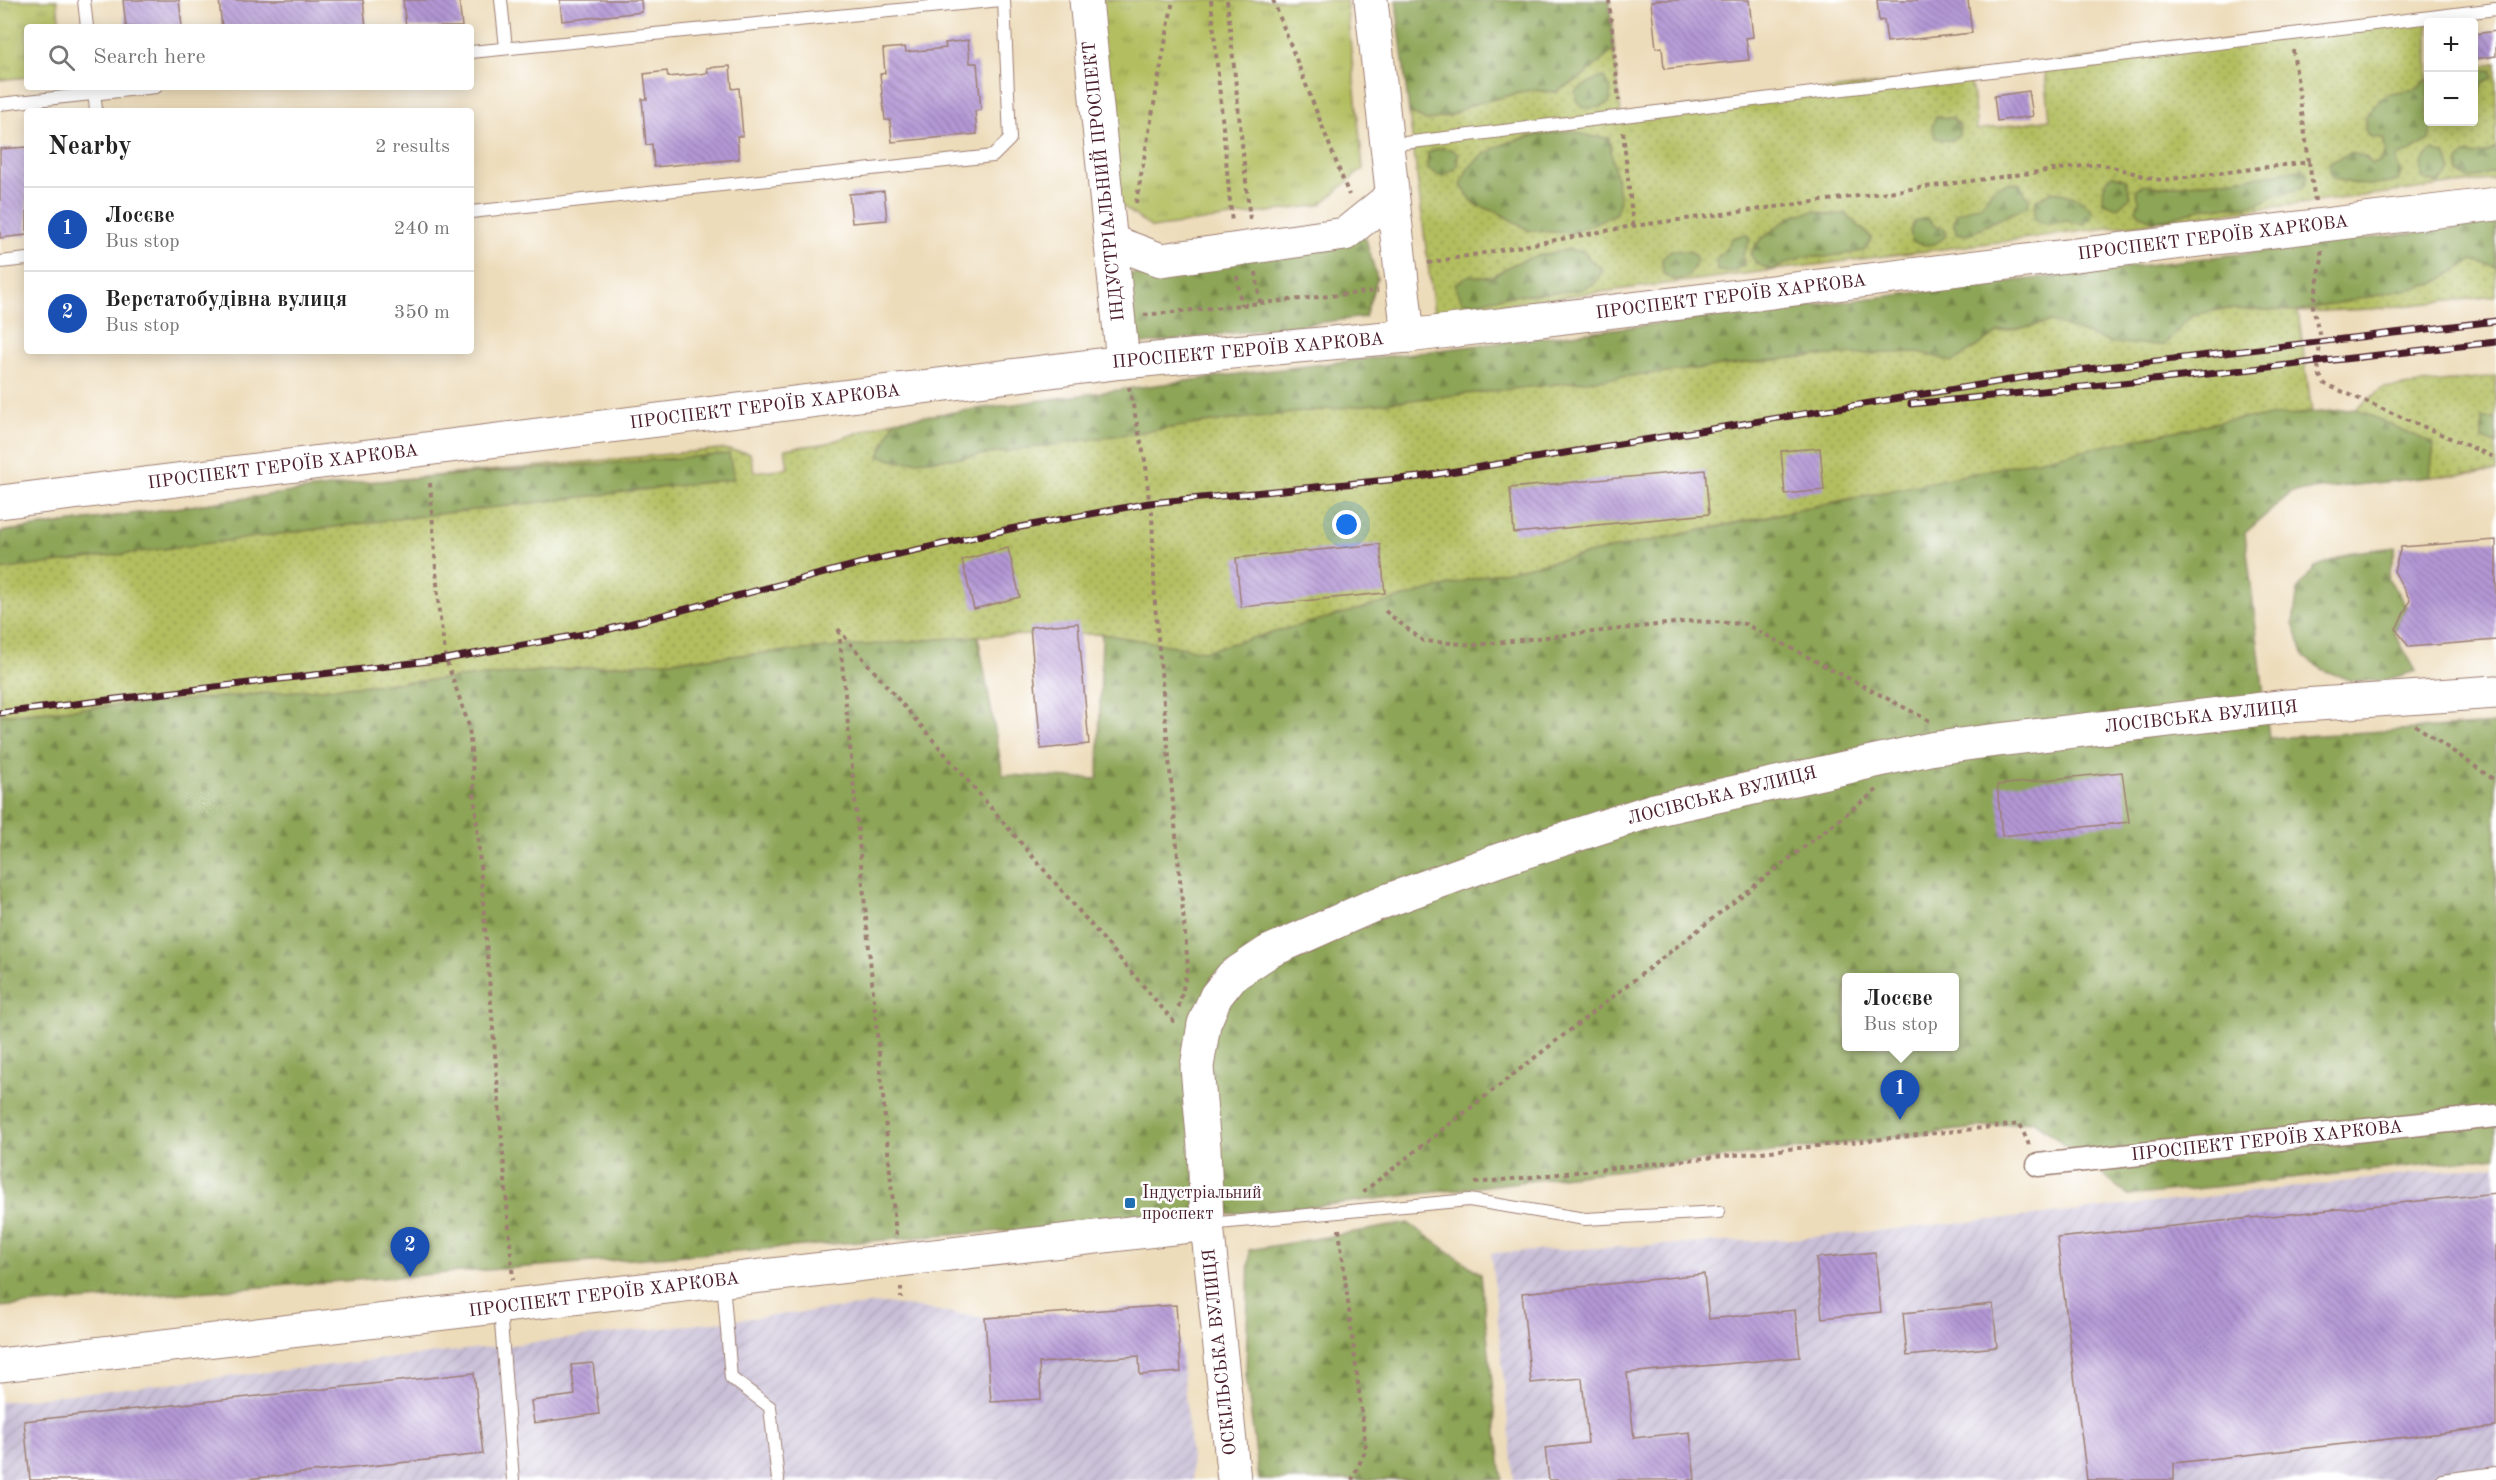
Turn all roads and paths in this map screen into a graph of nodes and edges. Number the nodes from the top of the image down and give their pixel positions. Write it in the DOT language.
graph roads {
  1 [pos="84,0"];
  2 [pos="501,0"];
  3 [pos="1003,0"];
  4 [pos="1086,0"];
  5 [pos="1173,0"];
  6 [pos="1211,0"];
  7 [pos="1227,0"];
  8 [pos="1273,0"];
  9 [pos="1371,0"];
  10 [pos="1609,0"];
  11 [pos="2496,9"];
  12 [pos="87,24"];
  13 [pos="2290,34"];
  14 [pos="506,48"];
  15 [pos="474,52"];
  16 [pos="94,90"];
  17 [pos="0,104"];
  18 [pos="96,108"];
  19 [pos="1621,116"];
  20 [pos="1387,145"];
  21 [pos="2309,162"];
  22 [pos="1392,196"];
  23 [pos="2496,204"];
  24 [pos="2316,207"];
  25 [pos="474,212"];
  26 [pos="1359,222"];
  27 [pos="1633,226"];
  28 [pos="2320,241"];
  29 [pos="1119,245"];
  30 [pos="1243,249"];
  31 [pos="1426,252"];
  32 [pos="24,259"];
  33 [pos="0,262"];
  34 [pos="1402,288"];
  35 [pos="1118,317"];
  36 [pos="1408,336"];
  37 [pos="1123,362"];
  38 [pos="2496,458"];
  39 [pos="430,483"];
  40 [pos="0,502"];
  41 [pos="1385,611"];
  42 [pos="2496,692"];
  43 [pos="2379,701"];
  44 [pos="1933,722"];
  45 [pos="2496,781"];
  46 [pos="1883,785"];
  47 [pos="1175,1022"];
  48 [pos="1176,1034"];
  49 [pos="2496,1116"];
  50 [pos="2038,1165"];
  51 [pos="1452,1202"];
  52 [pos="1337,1212"];
  53 [pos="1719,1212"];
  54 [pos="1207,1224"];
  55 [pos="898,1260"];
  56 [pos="723,1281"];
  57 [pos="901,1298"];
  58 [pos="508,1307"];
  59 [pos="0,1365"];
  60 [pos="2496,1473"];
  61 [pos="2470,1478"];
  62 [pos="513,1480"];
  63 [pos="778,1480"];
  64 [pos="1234,1480"];
  65 [pos="1352,1480"];
  66 [pos="2442,1480"];
  1 -- 12 [label="lane"];
  2 -- 14 [label="lane"];
  3 -- 14 [label="lane"];
  3 -- 25 [label="lane"];
  4 -- 29 [label="main road, ІНДУСТРІАЛЬНИЙ ПРОСПЕКТ"];
  5 -- 29 [label="path"];
  6 -- 30 [label="path"];
  7 -- 30 [label="path"];
  8 -- 26 [label="path"];
  9 -- 20 [label="main road"];
  10 -- 19 [label="path"];
  11 -- 13 [label="lane"];
  13 -- 19 [label="lane"];
  13 -- 21 [label="path"];
  14 -- 15 [label="lane"];
  16 -- 17 [label="lane"];
  16 -- 18 [label="lane"];
  19 -- 20 [label="lane"];
  19 -- 27 [label="path"];
  20 -- 22 [label="main road"];
  21 -- 24 [label="path"];
  21 -- 27 [label="path"];
  22 -- 26 [label="main road"];
  22 -- 34 [label="main road"];
  23 -- 36 [label="main road, ПРОСПЕКТ ГЕРОЇВ ХАРКОВА"];
  26 -- 30 [label="main road"];
  27 -- 31 [label="path"];
  28 -- 38 [label="path"];
  29 -- 30 [label="main road"];
  29 -- 35 [label="main road, ІНДУСТРІАЛЬНИЙ ПРОСПЕКТ"];
  32 -- 33 [label="lane"];
  34 -- 35 [label="path"];
  34 -- 36 [label="main road"];
  35 -- 37 [label="main road, ІНДУСТРІАЛЬНИЙ ПРОСПЕКТ"];
  36 -- 37 [label="main road, ПРОСПЕКТ ГЕРОЇВ ХАРКОВА"];
  37 -- 40 [label="main road, ПРОСПЕКТ ГЕРОЇВ ХАРКОВА"];
  37 -- 47 [label="path"];
  39 -- 58 [label="path"];
  41 -- 44 [label="path"];
  42 -- 43 [label="main road, ЛОСІВСЬКА ВУЛИЦЯ"];
  43 -- 45 [label="path"];
  43 -- 54 [label="main road, ЛОСІВСЬКА ВУЛИЦЯ"];
  46 -- 52 [label="path"];
  47 -- 48 [label="path"];
  47 -- 55 [label="path"];
  49 -- 50 [label="street, ПРОСПЕКТ ГЕРОЇВ ХАРКОВА"];
  50 -- 51 [label="path"];
  51 -- 52 [label="lane"];
  51 -- 53 [label="lane"];
  52 -- 54 [label="lane"];
  52 -- 65 [label="path"];
  54 -- 55 [label="main road, ПРОСПЕКТ ГЕРОЇВ ХАРКОВА"];
  54 -- 64 [label="main road, ОСКІЛЬСЬКА ВУЛИЦЯ"];
  55 -- 56 [label="main road, ПРОСПЕКТ ГЕРОЇВ ХАРКОВА"];
  55 -- 57 [label="path"];
  56 -- 58 [label="main road, ПРОСПЕКТ ГЕРОЇВ ХАРКОВА"];
  56 -- 63 [label="lane"];
  58 -- 59 [label="main road, ПРОСПЕКТ ГЕРОЇВ ХАРКОВА"];
  58 -- 62 [label="lane"];
  60 -- 61 [label="lane"];
  61 -- 66 [label="lane"];
}
